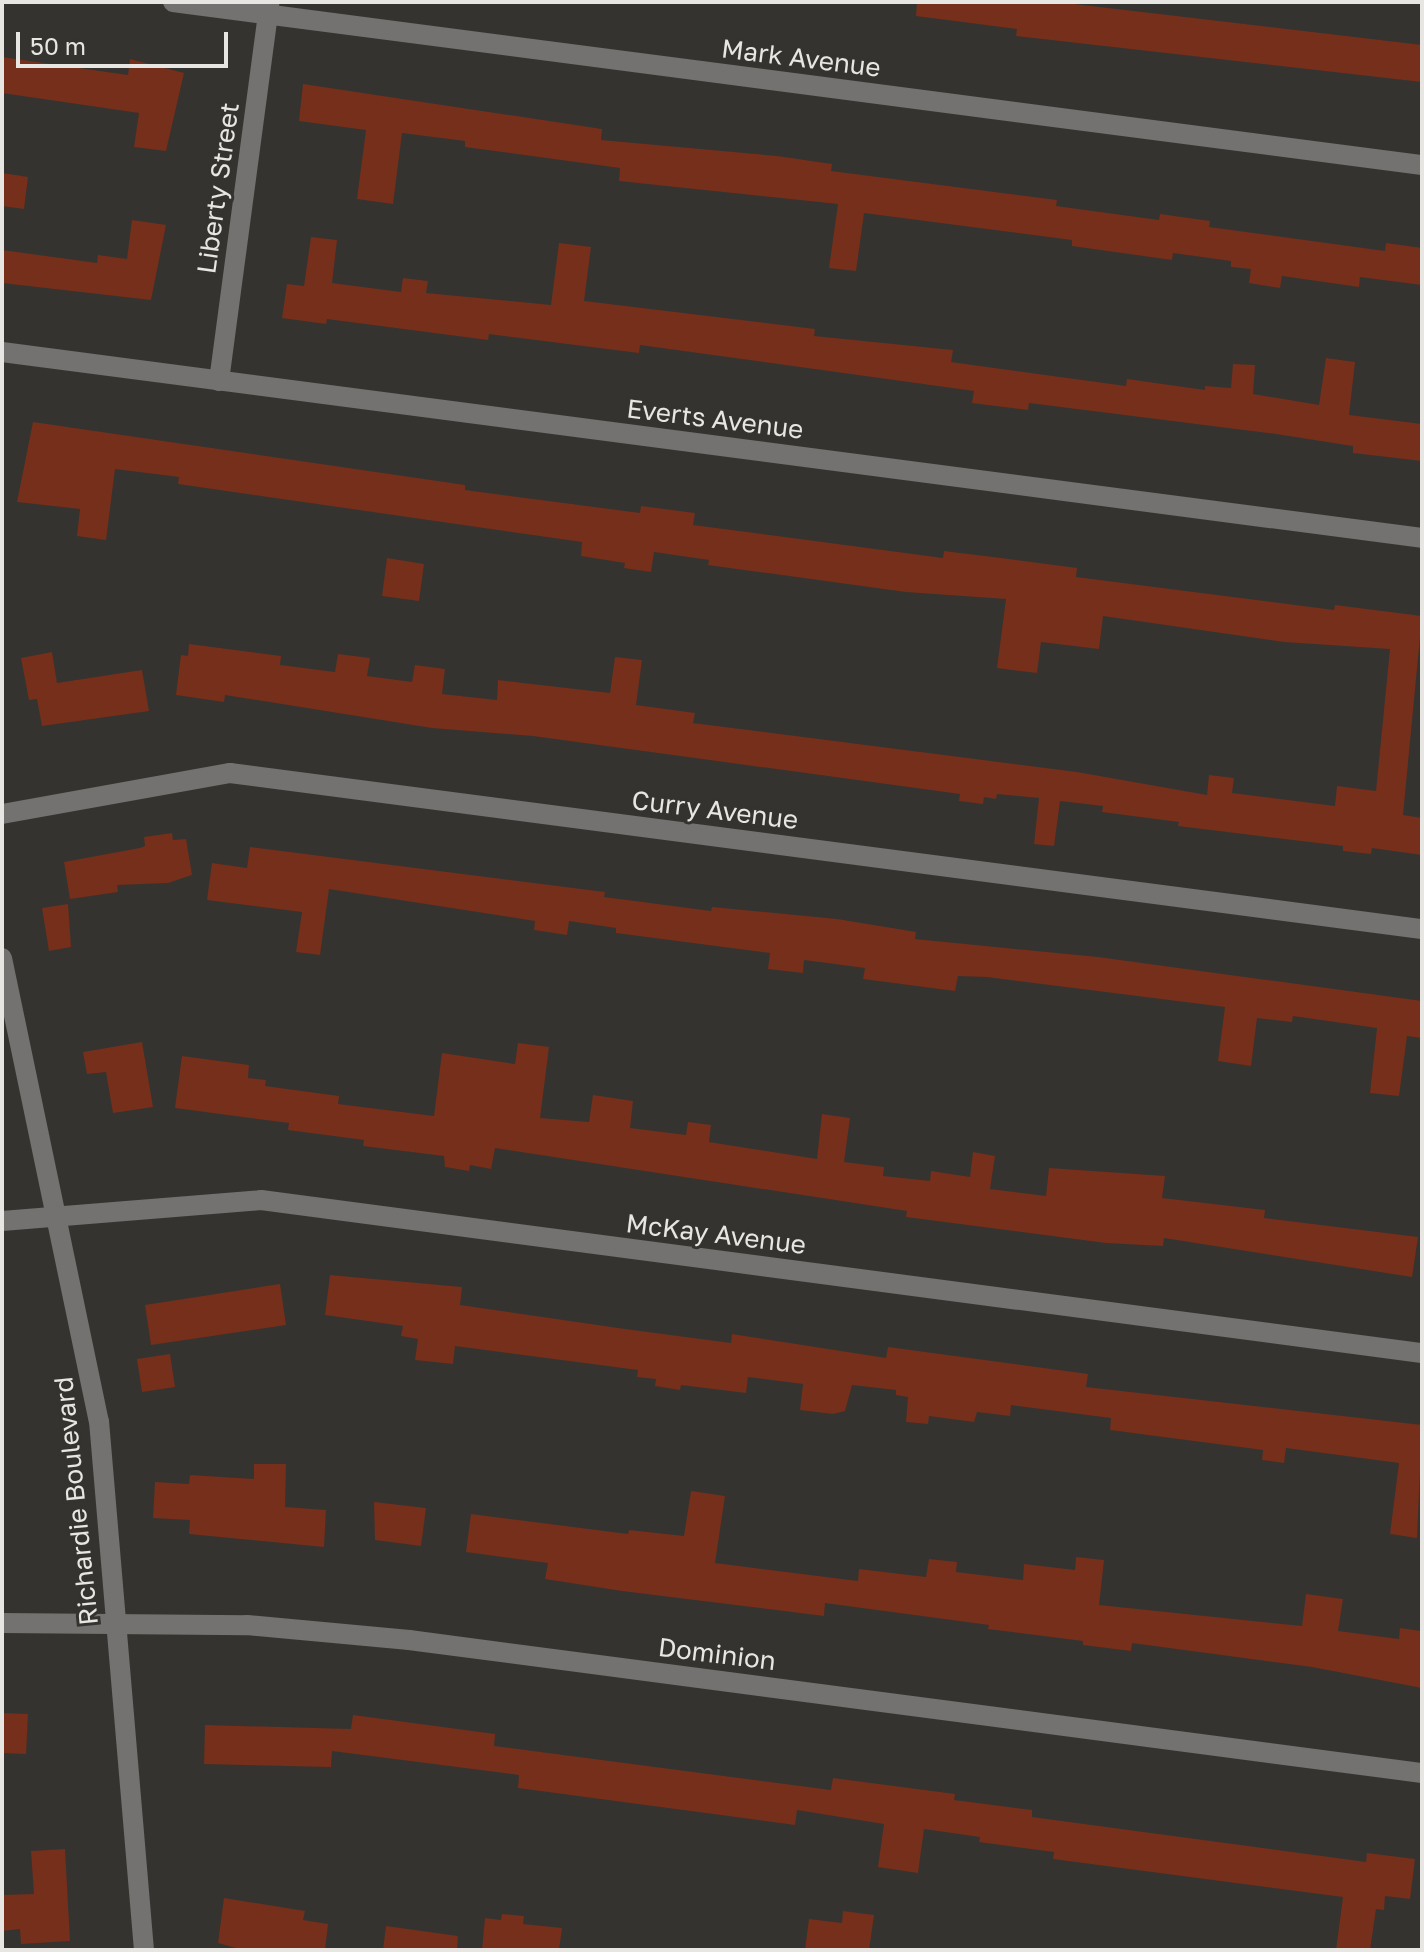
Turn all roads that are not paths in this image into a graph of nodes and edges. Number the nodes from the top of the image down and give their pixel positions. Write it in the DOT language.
graph roads {
  1 [pos="173,2"];
  2 [pos="268,8"];
  3 [pos="1422,165"];
  4 [pos="2,352"];
  5 [pos="219,381"];
  6 [pos="1422,538"];
  7 [pos="2,814"];
  8 [pos="1422,929"];
  9 [pos="2,958"];
  10 [pos="58,1215"];
  11 [pos="2,1221"];
  12 [pos="1422,1353"];
  13 [pos="2,1623"];
  14 [pos="116,1623"];
  15 [pos="1422,1773"];
  16 [pos="144,1950"];
  1 -- 2 [label="street, Mark Avenue"];
  2 -- 3 [label="street, Mark Avenue"];
  2 -- 5 [label="street, Liberty Street"];
  4 -- 5 [label="street, Everts Avenue"];
  5 -- 6 [label="street, Everts Avenue"];
  7 -- 8 [label="street, Curry Avenue"];
  9 -- 10 [label="street, Richardie Boulevard"];
  10 -- 11 [label="street, McKay Avenue"];
  10 -- 12 [label="street, McKay Avenue"];
  10 -- 14 [label="street, Richardie Boulevard"];
  13 -- 14 [label="street, Dominion"];
  14 -- 15 [label="street, Dominion"];
  14 -- 16 [label="street, Richardie Boulevard"];
}
